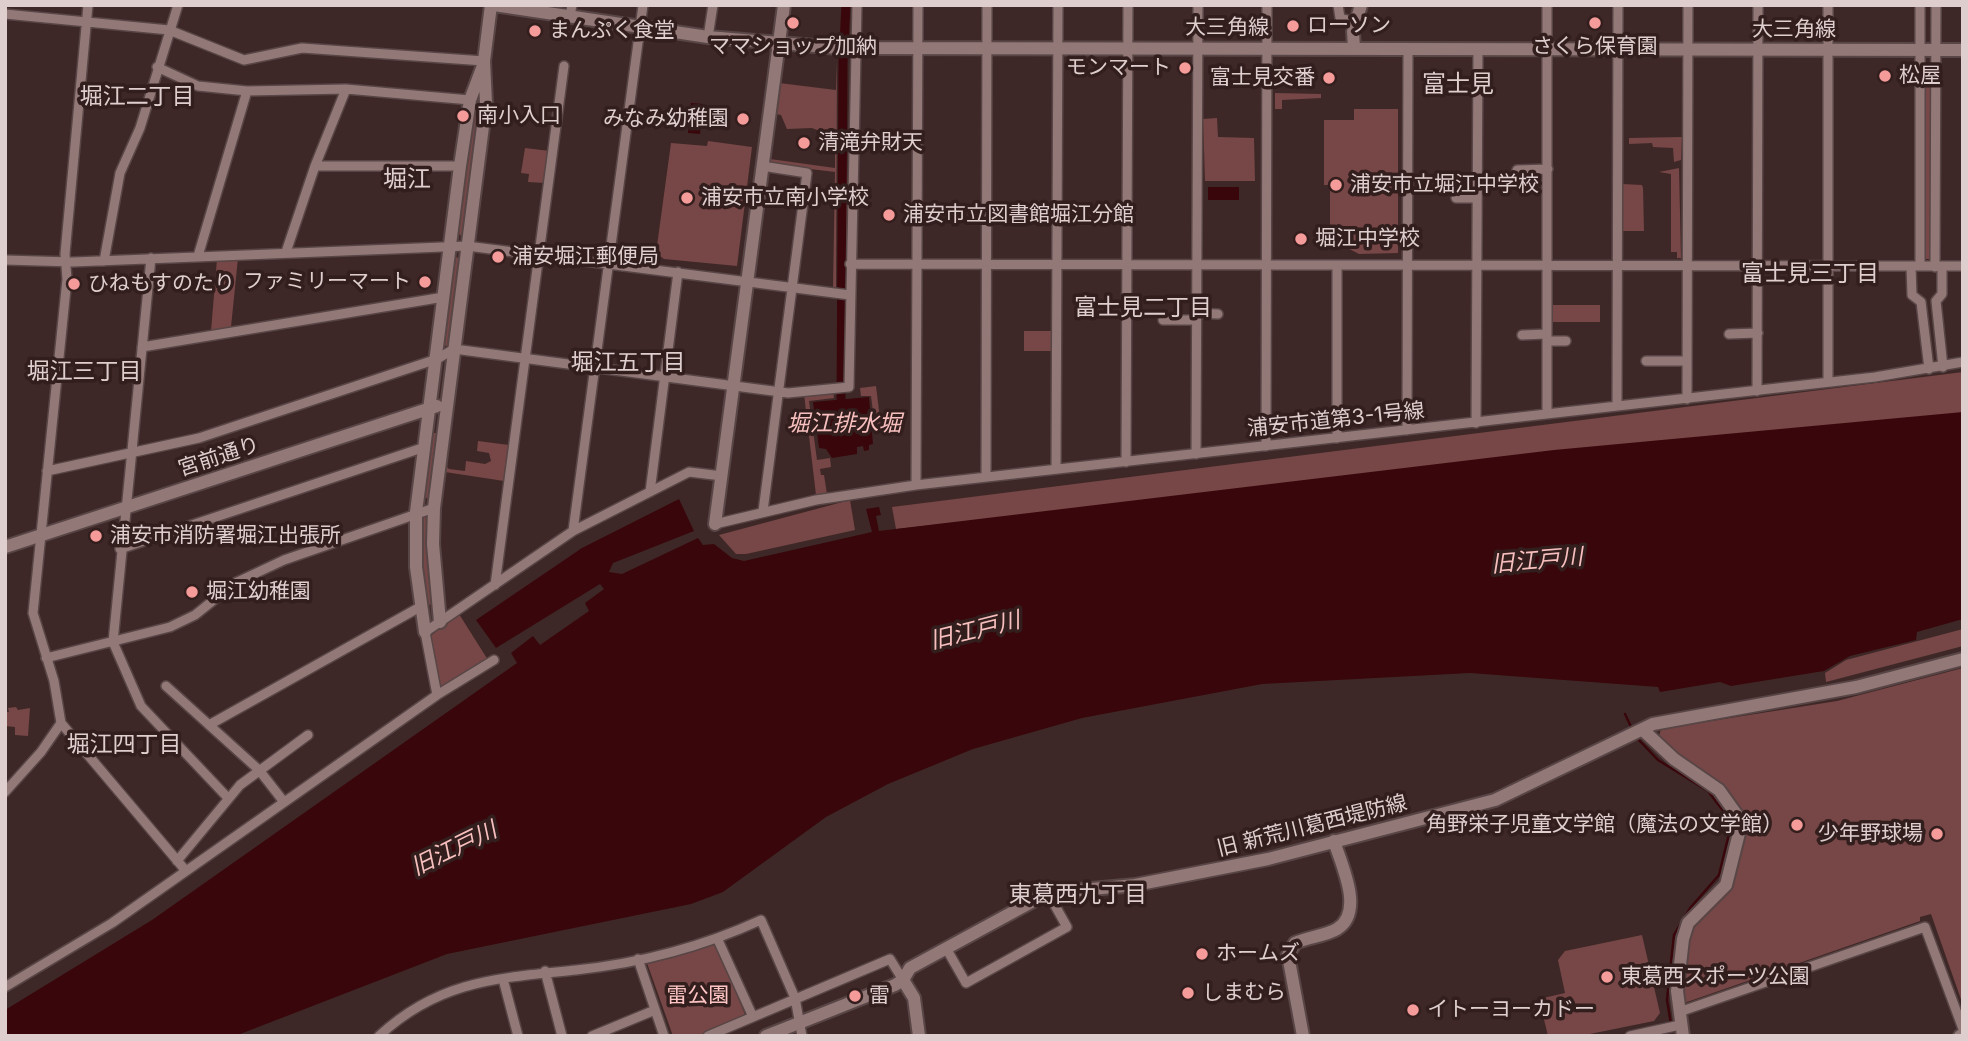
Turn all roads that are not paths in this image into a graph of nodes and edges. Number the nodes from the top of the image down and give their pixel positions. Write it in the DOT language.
graph roads {
  1 [pos="79,5"];
  2 [pos="178,5"];
  3 [pos="492,5"];
  4 [pos="643,5"];
  5 [pos="713,5"];
  6 [pos="784,5"];
  7 [pos="857,5"];
  8 [pos="918,5"];
  9 [pos="987,5"];
  10 [pos="1058,5"];
  11 [pos="1128,5"];
  12 [pos="1198,5"];
  13 [pos="1267,5"];
  14 [pos="1338,5"];
  15 [pos="1361,5"];
  16 [pos="1547,5"];
  17 [pos="1618,5"];
  18 [pos="1688,5"];
  19 [pos="1758,5"];
  20 [pos="1828,5"];
  21 [pos="1920,5"];
  22 [pos="1936,5"];
  23 [pos="88,6"];
  24 [pos="571,10"];
  25 [pos="5,14"];
  26 [pos="86,21"];
  27 [pos="1355,22"];
  28 [pos="640,26"];
  29 [pos="169,30"];
  30 [pos="708,37"];
  31 [pos="778,44"];
  32 [pos="918,47"];
  33 [pos="987,47"];
  34 [pos="1198,47"];
  35 [pos="847,48"];
  36 [pos="1058,48"];
  37 [pos="1128,48"];
  38 [pos="1267,48"];
  39 [pos="1354,48"];
  40 [pos="1408,48"];
  41 [pos="1478,48"];
  42 [pos="1547,49"];
  43 [pos="1618,49"];
  44 [pos="1828,49"];
  45 [pos="1688,50"];
  46 [pos="1758,50"];
  47 [pos="1920,50"];
  48 [pos="1936,50"];
  49 [pos="1963,50"];
  50 [pos="484,61"];
  51 [pos="564,66"];
  52 [pos="157,68"];
  53 [pos="346,89"];
  54 [pos="247,91"];
  55 [pos="470,100"];
  56 [pos="314,166"];
  57 [pos="460,166"];
  58 [pos="762,166"];
  59 [pos="1517,170"];
  60 [pos="1548,170"];
  61 [pos="1456,198"];
  62 [pos="1478,198"];
  63 [pos="452,246"];
  64 [pos="467,246"];
  65 [pos="286,252"];
  66 [pos="539,254"];
  67 [pos="198,256"];
  68 [pos="150,258"];
  69 [pos="5,260"];
  70 [pos="104,261"];
  71 [pos="65,262"];
  72 [pos="607,264"];
  73 [pos="850,264"];
  74 [pos="917,264"];
  75 [pos="1127,264"];
  76 [pos="1266,264"];
  77 [pos="987,265"];
  78 [pos="1058,265"];
  79 [pos="1196,265"];
  80 [pos="1337,265"];
  81 [pos="1407,265"];
  82 [pos="1478,265"];
  83 [pos="1548,265"];
  84 [pos="1618,265"];
  85 [pos="1688,265"];
  86 [pos="1828,266"];
  87 [pos="1916,266"];
  88 [pos="1963,266"];
  89 [pos="1758,267"];
  90 [pos="1939,267"];
  91 [pos="678,272"];
  92 [pos="747,282"];
  93 [pos="792,288"];
  94 [pos="850,295"];
  95 [pos="444,297"];
  96 [pos="1936,301"];
  97 [pos="1921,302"];
  98 [pos="1218,314"];
  99 [pos="1196,317"];
  100 [pos="1163,320"];
  101 [pos="1758,333"];
  102 [pos="1729,334"];
  103 [pos="1522,335"];
  104 [pos="1546,338"];
  105 [pos="1566,341"];
  106 [pos="142,347"];
  107 [pos="454,349"];
  108 [pos="525,358"];
  109 [pos="436,359"];
  110 [pos="1687,361"];
  111 [pos="1646,362"];
  112 [pos="1963,362"];
  113 [pos="594,367"];
  114 [pos="1943,367"];
  115 [pos="1929,369"];
  116 [pos="665,376"];
  117 [pos="1828,382"];
  118 [pos="733,385"];
  119 [pos="1757,390"];
  120 [pos="779,392"];
  121 [pos="1687,398"];
  122 [pos="445,403"];
  123 [pos="1617,406"];
  124 [pos="430,408"];
  125 [pos="1547,414"];
  126 [pos="1476,423"];
  127 [pos="1407,430"];
  128 [pos="1337,438"];
  129 [pos="1266,446"];
  130 [pos="425,447"];
  131 [pos="131,453"];
  132 [pos="1196,453"];
  133 [pos="1126,462"];
  134 [pos="1056,469"];
  135 [pos="47,471"];
  136 [pos="722,476"];
  137 [pos="986,477"];
  138 [pos="916,485"];
  139 [pos="650,492"];
  140 [pos="125,508"];
  141 [pos="434,508"];
  142 [pos="763,511"];
  143 [pos="416,512"];
  144 [pos="715,524"];
  145 [pos="573,531"];
  146 [pos="41,536"];
  147 [pos="5,547"];
  148 [pos="120,549"];
  149 [pos="495,585"];
  150 [pos="420,607"];
  151 [pos="440,622"];
  152 [pos="425,632"];
  153 [pos="113,642"];
  154 [pos="46,658"];
  155 [pos="1963,659"];
  156 [pos="494,660"];
  157 [pos="166,687"];
  158 [pos="437,695"];
  159 [pos="61,723"];
  160 [pos="209,725"];
  161 [pos="1643,730"];
  162 [pos="308,735"];
  163 [pos="259,769"];
  164 [pos="5,792"];
  165 [pos="228,798"];
  166 [pos="284,802"];
  167 [pos="1334,841"];
  168 [pos="177,861"];
  169 [pos="186,871"];
  170 [pos="1048,893"];
  171 [pos="718,940"];
  172 [pos="946,948"];
  173 [pos="638,959"];
  174 [pos="545,971"];
  175 [pos="503,979"];
  176 [pos="904,980"];
  177 [pos="5,987"];
  178 [pos="795,998"];
  179 [pos="655,1010"];
  180 [pos="753,1017"];
  181 [pos="801,1022"];
  182 [pos="1680,1024"];
  183 [pos="1963,1029"];
  184 [pos="379,1036"];
  185 [pos="519,1036"];
  186 [pos="562,1036"];
  187 [pos="592,1036"];
  188 [pos="664,1036"];
  189 [pos="708,1036"];
  190 [pos="766,1036"];
  191 [pos="802,1036"];
  192 [pos="919,1036"];
  193 [pos="1303,1036"];
  194 [pos="1630,1036"];
  1 -- 23 [label="street"];
  2 -- 29 [label="street"];
  3 -- 24 [label="street, 大三角線"];
  3 -- 50 [label="street"];
  4 -- 28 [label="street"];
  5 -- 30 [label="street"];
  6 -- 31 [label="street"];
  7 -- 35 [label="street"];
  8 -- 32 [label="street"];
  9 -- 33 [label="street"];
  10 -- 36 [label="street"];
  11 -- 37 [label="street"];
  12 -- 34 [label="street"];
  13 -- 38 [label="street"];
  14 -- 27 [label="street"];
  15 -- 27 [label="street"];
  16 -- 42 [label="street"];
  17 -- 43 [label="street"];
  18 -- 45 [label="street"];
  19 -- 46 [label="street"];
  20 -- 44 [label="street"];
  21 -- 47 [label="street"];
  22 -- 48 [label="street"];
  23 -- 26 [label="street"];
  24 -- 28 [label="street, 大三角線"];
  25 -- 26 [label="street"];
  26 -- 29 [label="street"];
  26 -- 71 [label="street"];
  27 -- 39 [label="street"];
  28 -- 30 [label="street, 大三角線"];
  28 -- 72 [label="street"];
  29 -- 50 [label="street"];
  29 -- 52 [label="street"];
  30 -- 31 [label="street, 大三角線"];
  31 -- 35 [label="street, 大三角線"];
  31 -- 58 [label="street"];
  32 -- 33 [label="street, 大三角線"];
  32 -- 35 [label="street, 大三角線"];
  32 -- 74 [label="street"];
  33 -- 36 [label="street, 大三角線"];
  33 -- 77 [label="street"];
  34 -- 37 [label="street, 大三角線"];
  34 -- 38 [label="street, 大三角線"];
  34 -- 79 [label="street"];
  35 -- 73 [label="street"];
  36 -- 37 [label="street, 大三角線"];
  36 -- 78 [label="street"];
  37 -- 75 [label="street"];
  38 -- 39 [label="street, 大三角線"];
  38 -- 76 [label="street"];
  39 -- 40 [label="street, 大三角線"];
  40 -- 41 [label="street, 大三角線"];
  40 -- 81 [label="street"];
  41 -- 42 [label="street, 大三角線"];
  41 -- 62 [label="street"];
  42 -- 43 [label="street, 大三角線"];
  42 -- 60 [label="street"];
  43 -- 45 [label="street, 大三角線"];
  43 -- 84 [label="street"];
  44 -- 46 [label="street, 大三角線"];
  44 -- 47 [label="street, 大三角線"];
  44 -- 86 [label="street"];
  45 -- 46 [label="street, 大三角線"];
  45 -- 85 [label="street"];
  46 -- 89 [label="street"];
  47 -- 48 [label="street, 大三角線"];
  47 -- 87 [label="street"];
  48 -- 49 [label="street, 大三角線"];
  48 -- 90 [label="street"];
  50 -- 55 [label="street"];
  50 -- 64 [label="street"];
  51 -- 66 [label="street"];
  52 -- 54 [label="street"];
  52 -- 70 [label="street"];
  53 -- 54 [label="street"];
  53 -- 55 [label="street"];
  53 -- 56 [label="street"];
  54 -- 67 [label="street"];
  55 -- 57 [label="street"];
  56 -- 57 [label="street"];
  56 -- 65 [label="street"];
  57 -- 63 [label="street"];
  58 -- 92 [label="street"];
  58 -- 93 [label="street"];
  59 -- 60 [label="street"];
  60 -- 83 [label="street"];
  61 -- 62 [label="street"];
  62 -- 82 [label="street"];
  63 -- 64 [label="street"];
  63 -- 65 [label="street"];
  63 -- 95 [label="street"];
  64 -- 66 [label="street"];
  64 -- 107 [label="street"];
  65 -- 67 [label="street"];
  66 -- 72 [label="street"];
  66 -- 108 [label="street"];
  67 -- 68 [label="street"];
  68 -- 70 [label="street"];
  68 -- 106 [label="street"];
  69 -- 71 [label="street"];
  70 -- 71 [label="street"];
  71 -- 135 [label="street"];
  72 -- 91 [label="street"];
  72 -- 113 [label="street"];
  73 -- 74 [label="street"];
  73 -- 94 [label="street"];
  74 -- 77 [label="street"];
  74 -- 138 [label="street"];
  75 -- 78 [label="street"];
  75 -- 79 [label="street"];
  75 -- 133 [label="street"];
  76 -- 79 [label="street"];
  76 -- 80 [label="street"];
  76 -- 129 [label="street"];
  77 -- 78 [label="street"];
  77 -- 137 [label="street"];
  78 -- 134 [label="street"];
  79 -- 99 [label="street"];
  80 -- 81 [label="street"];
  80 -- 128 [label="street"];
  81 -- 82 [label="street"];
  81 -- 127 [label="street"];
  82 -- 83 [label="street"];
  82 -- 126 [label="street"];
  83 -- 84 [label="street"];
  83 -- 104 [label="street"];
  84 -- 85 [label="street"];
  84 -- 123 [label="street"];
  85 -- 89 [label="street"];
  85 -- 110 [label="street"];
  86 -- 87 [label="street"];
  86 -- 89 [label="street"];
  86 -- 117 [label="street"];
  87 -- 90 [label="street"];
  87 -- 97 [label="street"];
  88 -- 90 [label="street"];
  89 -- 101 [label="street"];
  90 -- 96 [label="street"];
  91 -- 92 [label="street"];
  91 -- 116 [label="street"];
  92 -- 93 [label="street"];
  92 -- 118 [label="street"];
  93 -- 94 [label="street"];
  93 -- 120 [label="street"];
  94 -- 120 [label="street"];
  95 -- 106 [label="street"];
  95 -- 109 [label="street"];
  96 -- 97 [label="street"];
  96 -- 114 [label="street"];
  97 -- 115 [label="street"];
  98 -- 99 [label="street"];
  99 -- 100 [label="street"];
  99 -- 132 [label="street"];
  101 -- 102 [label="street"];
  101 -- 119 [label="street"];
  103 -- 104 [label="street"];
  104 -- 105 [label="street"];
  104 -- 125 [label="street"];
  106 -- 131 [label="street"];
  107 -- 108 [label="street"];
  107 -- 109 [label="street"];
  107 -- 122 [label="street"];
  108 -- 113 [label="street"];
  108 -- 149 [label="street"];
  109 -- 124 [label="street"];
  109 -- 131 [label="street"];
  110 -- 111 [label="street"];
  110 -- 121 [label="street"];
  112 -- 114 [label="street, 浦安市道第3-1号線"];
  113 -- 116 [label="street"];
  113 -- 145 [label="street"];
  114 -- 115 [label="street, 浦安市道第3-1号線"];
  115 -- 117 [label="street, 浦安市道第3-1号線"];
  116 -- 118 [label="street"];
  116 -- 139 [label="street"];
  117 -- 119 [label="street, 浦安市道第3-1号線"];
  118 -- 120 [label="street"];
  118 -- 136 [label="street"];
  119 -- 121 [label="street, 浦安市道第3-1号線"];
  120 -- 142 [label="street"];
  121 -- 123 [label="street, 浦安市道第3-1号線"];
  122 -- 124 [label="street, 宮前通り"];
  122 -- 141 [label="street"];
  123 -- 125 [label="street, 浦安市道第3-1号線"];
  124 -- 130 [label="street"];
  124 -- 140 [label="street, 宮前通り"];
  125 -- 126 [label="street, 浦安市道第3-1号線"];
  126 -- 127 [label="street, 浦安市道第3-1号線"];
  127 -- 128 [label="street, 浦安市道第3-1号線"];
  128 -- 129 [label="street, 浦安市道第3-1号線"];
  129 -- 132 [label="street, 浦安市道第3-1号線"];
  130 -- 143 [label="street"];
  130 -- 148 [label="street"];
  131 -- 135 [label="street"];
  131 -- 140 [label="street"];
  132 -- 133 [label="street, 浦安市道第3-1号線"];
  133 -- 134 [label="street, 浦安市道第3-1号線"];
  134 -- 137 [label="street, 浦安市道第3-1号線"];
  135 -- 146 [label="street"];
  136 -- 139 [label="street"];
  136 -- 144 [label="street"];
  137 -- 138 [label="street, 浦安市道第3-1号線"];
  138 -- 142 [label="street, 浦安市道第3-1号線"];
  139 -- 145 [label="street"];
  140 -- 146 [label="street, 宮前通り"];
  140 -- 148 [label="street"];
  141 -- 143 [label="street"];
  141 -- 151 [label="street"];
  142 -- 144 [label="street, 浦安市道第3-1号線"];
  143 -- 150 [label="street"];
  143 -- 153 [label="street"];
  145 -- 149 [label="street"];
  146 -- 147 [label="street, 宮前通り"];
  146 -- 154 [label="street"];
  148 -- 153 [label="street"];
  149 -- 151 [label="street"];
  150 -- 152 [label="street"];
  150 -- 160 [label="street"];
  151 -- 152 [label="street"];
  152 -- 158 [label="street"];
  153 -- 154 [label="street"];
  153 -- 165 [label="street"];
  154 -- 159 [label="street"];
  155 -- 161 [label="street, 旧 新荒川葛西堤防線"];
  156 -- 158 [label="street"];
  157 -- 160 [label="street"];
  158 -- 166 [label="street"];
  159 -- 164 [label="street"];
  159 -- 168 [label="street"];
  160 -- 163 [label="street"];
  161 -- 167 [label="street, 旧 新荒川葛西堤防線"];
  161 -- 182 [label="street"];
  162 -- 163 [label="street"];
  163 -- 165 [label="street"];
  163 -- 166 [label="street"];
  165 -- 168 [label="street"];
  166 -- 169 [label="street"];
  167 -- 170 [label="street, 旧 新荒川葛西堤防線"];
  167 -- 193 [label="street"];
  168 -- 169 [label="street"];
  169 -- 177 [label="street"];
  170 -- 172 [label="street, 旧 新荒川葛西堤防線"];
  170 -- 172 [label="street"];
  171 -- 173 [label="street"];
  171 -- 178 [label="street"];
  171 -- 180 [label="street"];
  172 -- 176 [label="street, 旧 新荒川葛西堤防線"];
  173 -- 174 [label="street"];
  173 -- 179 [label="street"];
  174 -- 175 [label="street"];
  174 -- 186 [label="street"];
  175 -- 184 [label="street"];
  175 -- 185 [label="street"];
  176 -- 178 [label="street"];
  176 -- 181 [label="street, 旧 新荒川葛西堤防線"];
  176 -- 192 [label="street"];
  178 -- 180 [label="street"];
  178 -- 181 [label="street"];
  179 -- 187 [label="street"];
  179 -- 188 [label="street"];
  180 -- 189 [label="street"];
  181 -- 190 [label="street, 旧 新荒川葛西堤防線"];
  181 -- 191 [label="street"];
  182 -- 183 [label="street"];
  182 -- 194 [label="street"];
}
